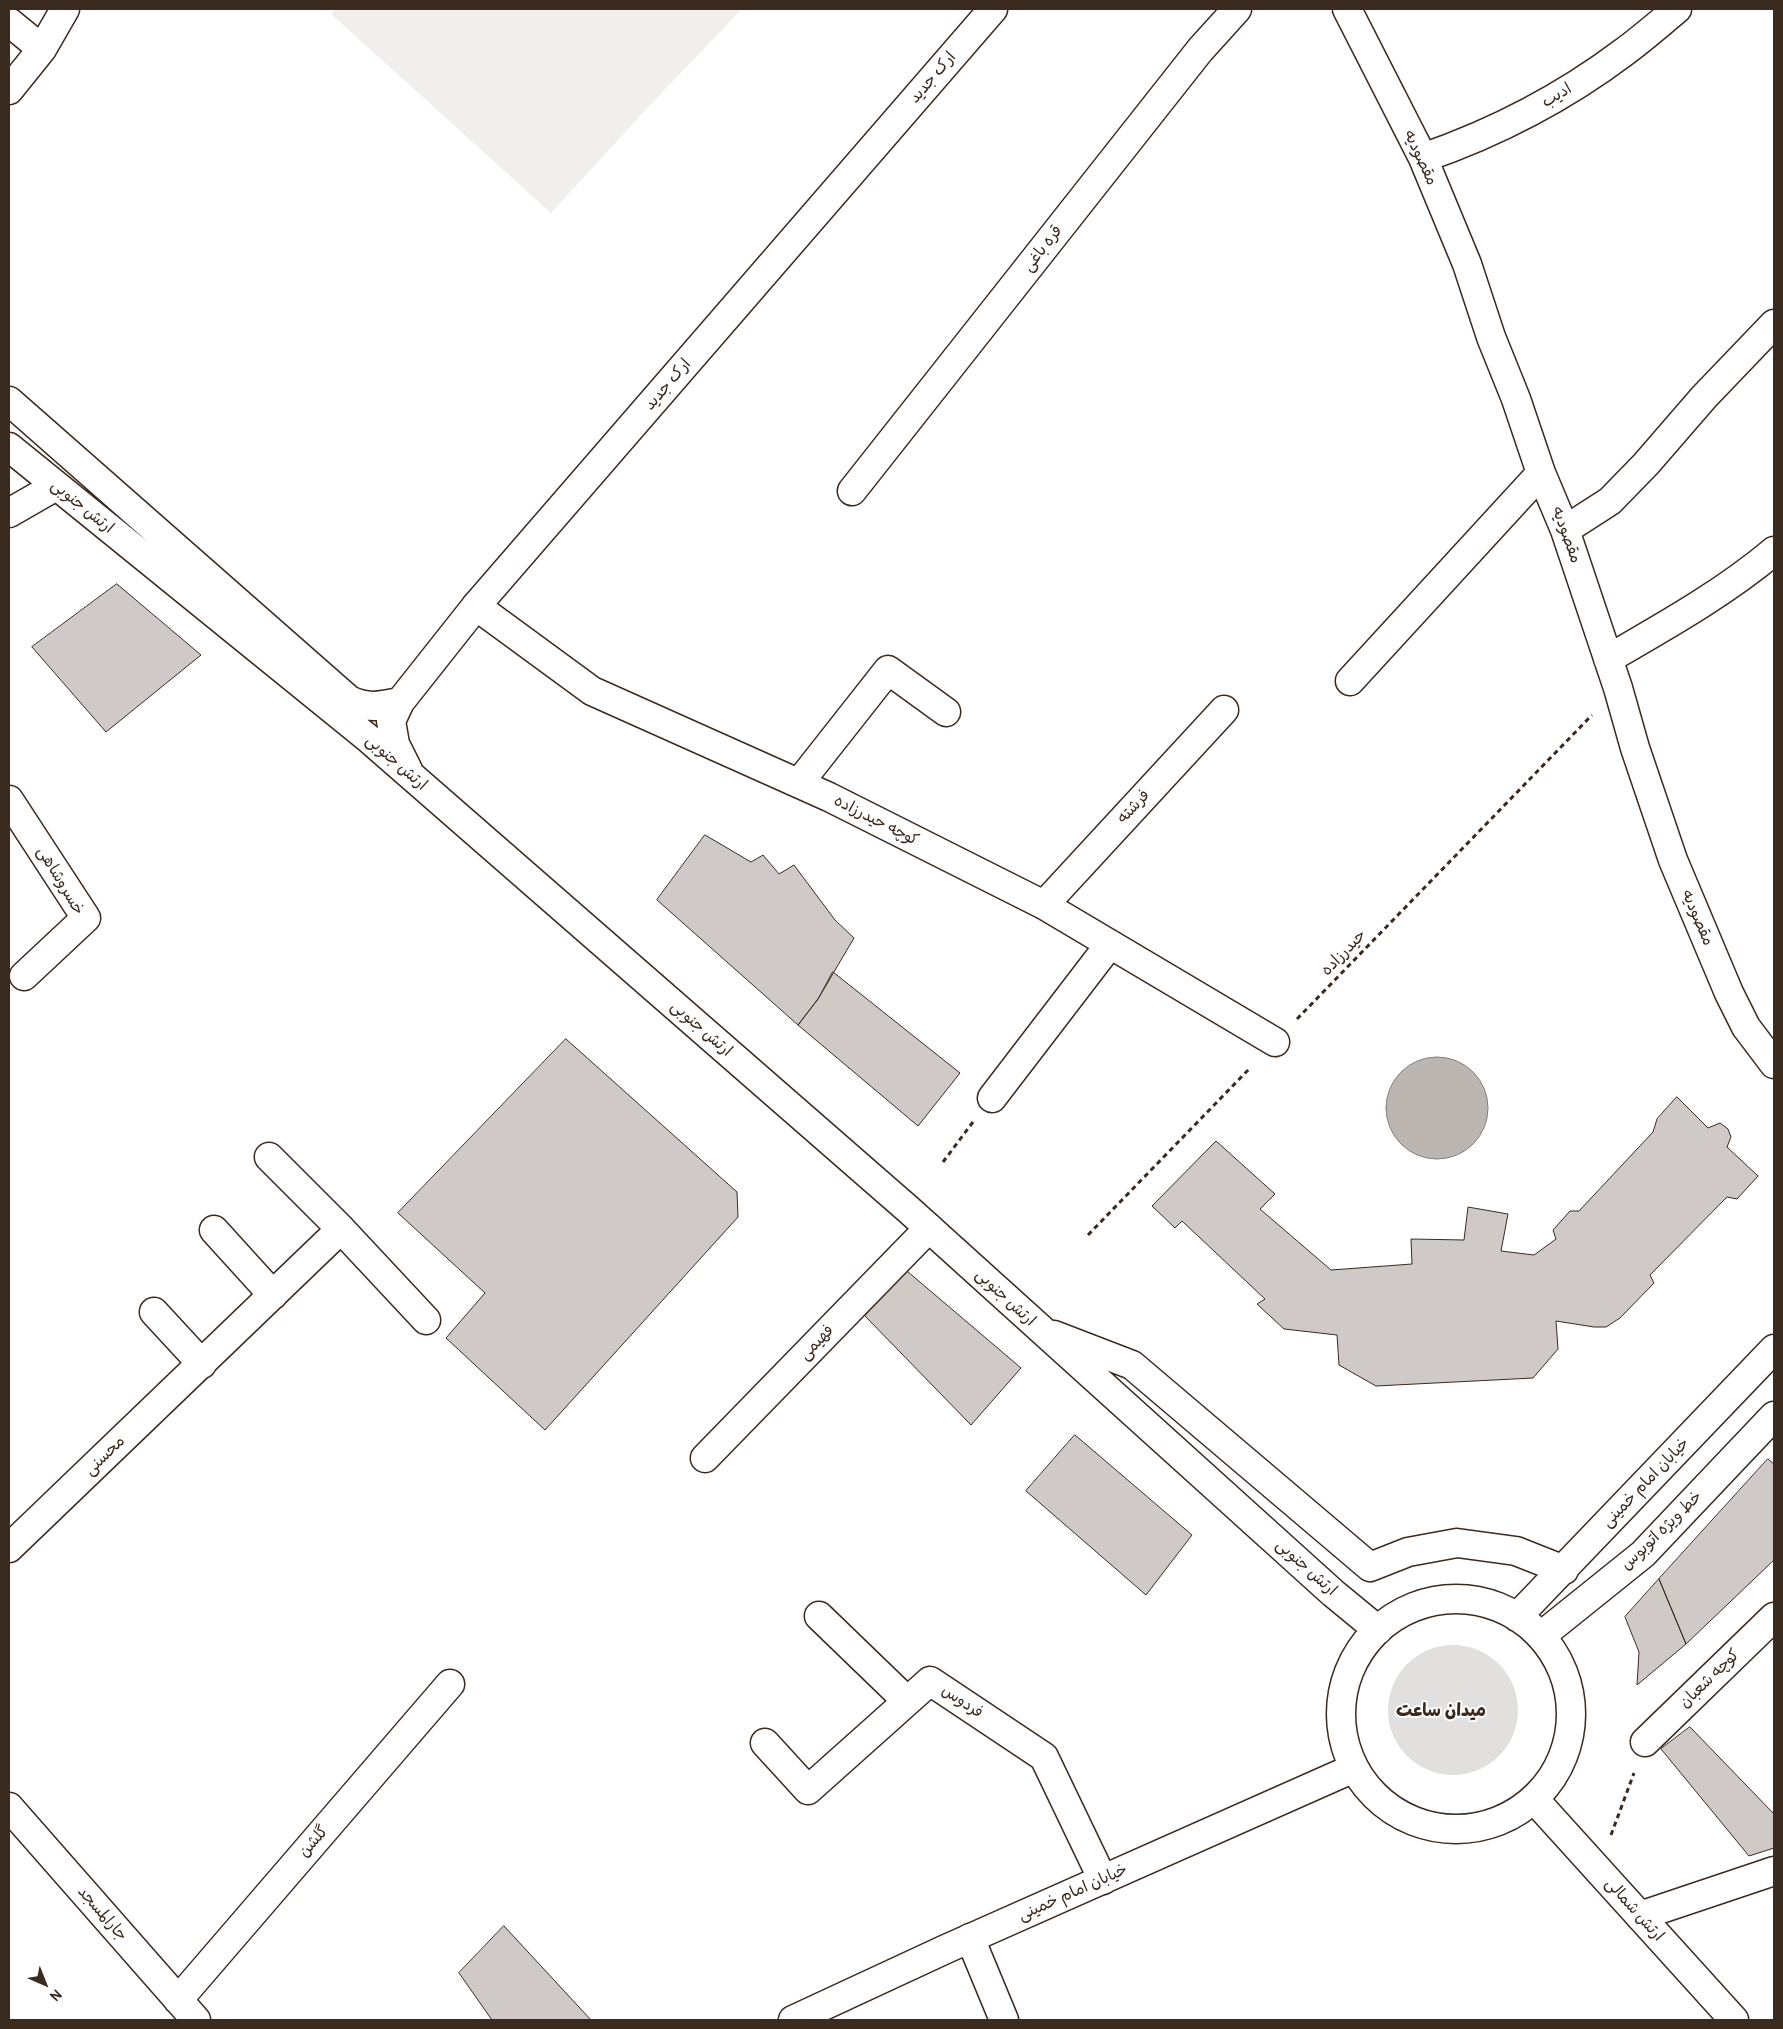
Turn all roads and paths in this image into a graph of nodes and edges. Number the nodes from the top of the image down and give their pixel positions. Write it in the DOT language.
graph roads {
  1 [pos="65,9"];
  2 [pos="993,9"];
  3 [pos="1237,9"];
  4 [pos="1347,9"];
  5 [pos="1677,9"];
  6 [pos="9,22"];
  7 [pos="42,49"];
  8 [pos="9,90"];
  9 [pos="1422,158"];
  10 [pos="1774,324"];
  11 [pos="9,401"];
  12 [pos="9,447"];
  13 [pos="1541,473"];
  14 [pos="56,486"];
  15 [pos="852,491"];
  16 [pos="9,513"];
  17 [pos="1565,530"];
  18 [pos="1774,551"];
  19 [pos="476,606"];
  20 [pos="1608,660"];
  21 [pos="1350,681"];
  22 [pos="1618,688"];
  23 [pos="400,702"];
  24 [pos="1224,710"];
  25 [pos="946,712"];
  26 [pos="412,777"];
  27 [pos="799,783"];
  28 [pos="9,800"];
  29 [pos="1044,905"];
  30 [pos="1110,944"];
  31 [pos="24,976"];
  32 [pos="1275,1042"];
  33 [pos="1774,1064"];
  34 [pos="992,1098"];
  35 [pos="269,1157"];
  36 [pos="944,1162"];
  37 [pos="929,1228"];
  38 [pos="341,1229"];
  39 [pos="214,1230"];
  40 [pos="1088,1235"];
  41 [pos="273,1295"];
  42 [pos="154,1312"];
  43 [pos="426,1320"];
  44 [pos="1038,1329"];
  45 [pos="1774,1349"];
  46 [pos="202,1364"];
  47 [pos="1774,1416"];
  48 [pos="705,1458"];
  49 [pos="9,1548"];
  50 [pos="1564,1570"];
  51 [pos="819,1616"];
  52 [pos="1518,1617"];
  53 [pos="1774,1617"];
  54 [pos="1378,1630"];
  55 [pos="1541,1636"];
  56 [pos="450,1684"];
  57 [pos="907,1701"];
  58 [pos="1645,1742"];
  59 [pos="765,1743"];
  60 [pos="1354,1768"];
  61 [pos="1534,1798"];
  62 [pos="9,1807"];
  63 [pos="1774,1870"];
  64 [pos="1599,1871"];
  65 [pos="1103,1880"];
  66 [pos="1640,1916"];
  67 [pos="970,1938"];
  68 [pos="178,2000"];
  69 [pos="196,2020"];
  70 [pos="793,2020"];
  71 [pos="1004,2020"];
  72 [pos="1734,2020"];
  1 -- 7 [label="street"];
  2 -- 19 [label="street, ارک جدید"];
  3 -- 15 [label="street, قره باغی"];
  4 -- 9 [label="street, مقصودیه"];
  5 -- 9 [label="street, ادیب"];
  6 -- 7 [label="street"];
  7 -- 8 [label="street"];
  9 -- 13 [label="street, مقصودیه"];
  10 -- 17 [label="street"];
  11 -- 23 [label="street, ارتش جنوبی"];
  12 -- 14 [label="street, ارتش جنوبی"];
  13 -- 17 [label="street, مقصودیه"];
  13 -- 21 [label="street"];
  14 -- 16 [label="street"];
  14 -- 26 [label="street, ارتش جنوبی"];
  17 -- 20 [label="street, مقصودیه"];
  18 -- 20 [label="street"];
  19 -- 23 [label="street, ارک جدید"];
  19 -- 27 [label="street, کوچه حیدرزاده"];
  20 -- 22 [label="street, مقصودیه"];
  22 -- 32 [label="path, حیدرزاده"];
  22 -- 33 [label="street, مقصودیه"];
  23 -- 26 [label="street, ارک جدید"];
  24 -- 29 [label="street, فرشته"];
  25 -- 27 [label="street"];
  26 -- 37 [label="street, ارتش جنوبی"];
  27 -- 29 [label="street, کوچه حیدرزاده"];
  28 -- 31 [label="street, خسروشاهی"];
  29 -- 30 [label="street, کوچه حیدرزاده"];
  30 -- 32 [label="street, کوچه حیدرزاده"];
  30 -- 34 [label="street"];
  32 -- 40 [label="path, حیدرزاده"];
  34 -- 36 [label="path"];
  35 -- 38 [label="street"];
  37 -- 44 [label="street, ارتش جنوبی"];
  37 -- 48 [label="street, فهیمی"];
  38 -- 41 [label="street, محسنی"];
  38 -- 43 [label="street"];
  39 -- 41 [label="street"];
  41 -- 46 [label="street, محسنی"];
  42 -- 46 [label="street"];
  44 -- 50 [label="street"];
  44 -- 54 [label="street, ارتش جنوبی"];
  45 -- 50 [label="street, خیابان امام خمینی"];
  46 -- 49 [label="street, محسنی"];
  47 -- 55 [label="street, خط ویژه اتوبوس"];
  50 -- 52 [label="street, خیابان امام خمینی"];
  51 -- 57 [label="street"];
  52 -- 54 [label="street"];
  52 -- 55 [label="street"];
  53 -- 58 [label="street, کوچه شعبان"];
  54 -- 60 [label="street"];
  55 -- 61 [label="street"];
  56 -- 68 [label="street, گلشن"];
  57 -- 59 [label="street, فردوس"];
  57 -- 65 [label="street, فردوس"];
  58 -- 64 [label="path"];
  60 -- 61 [label="street"];
  60 -- 65 [label="street, خیابان امام خمینی"];
  61 -- 64 [label="street, ارتش شمالی"];
  62 -- 68 [label="street, جارالمسجد"];
  63 -- 66 [label="street"];
  64 -- 66 [label="street, ارتش شمالی"];
  65 -- 67 [label="street, خیابان امام خمینی"];
  66 -- 72 [label="street, ارتش شمالی"];
  67 -- 70 [label="street, خیابان امام خمینی"];
  67 -- 71 [label="street"];
  68 -- 69 [label="street, جارالمسجد"];
}
